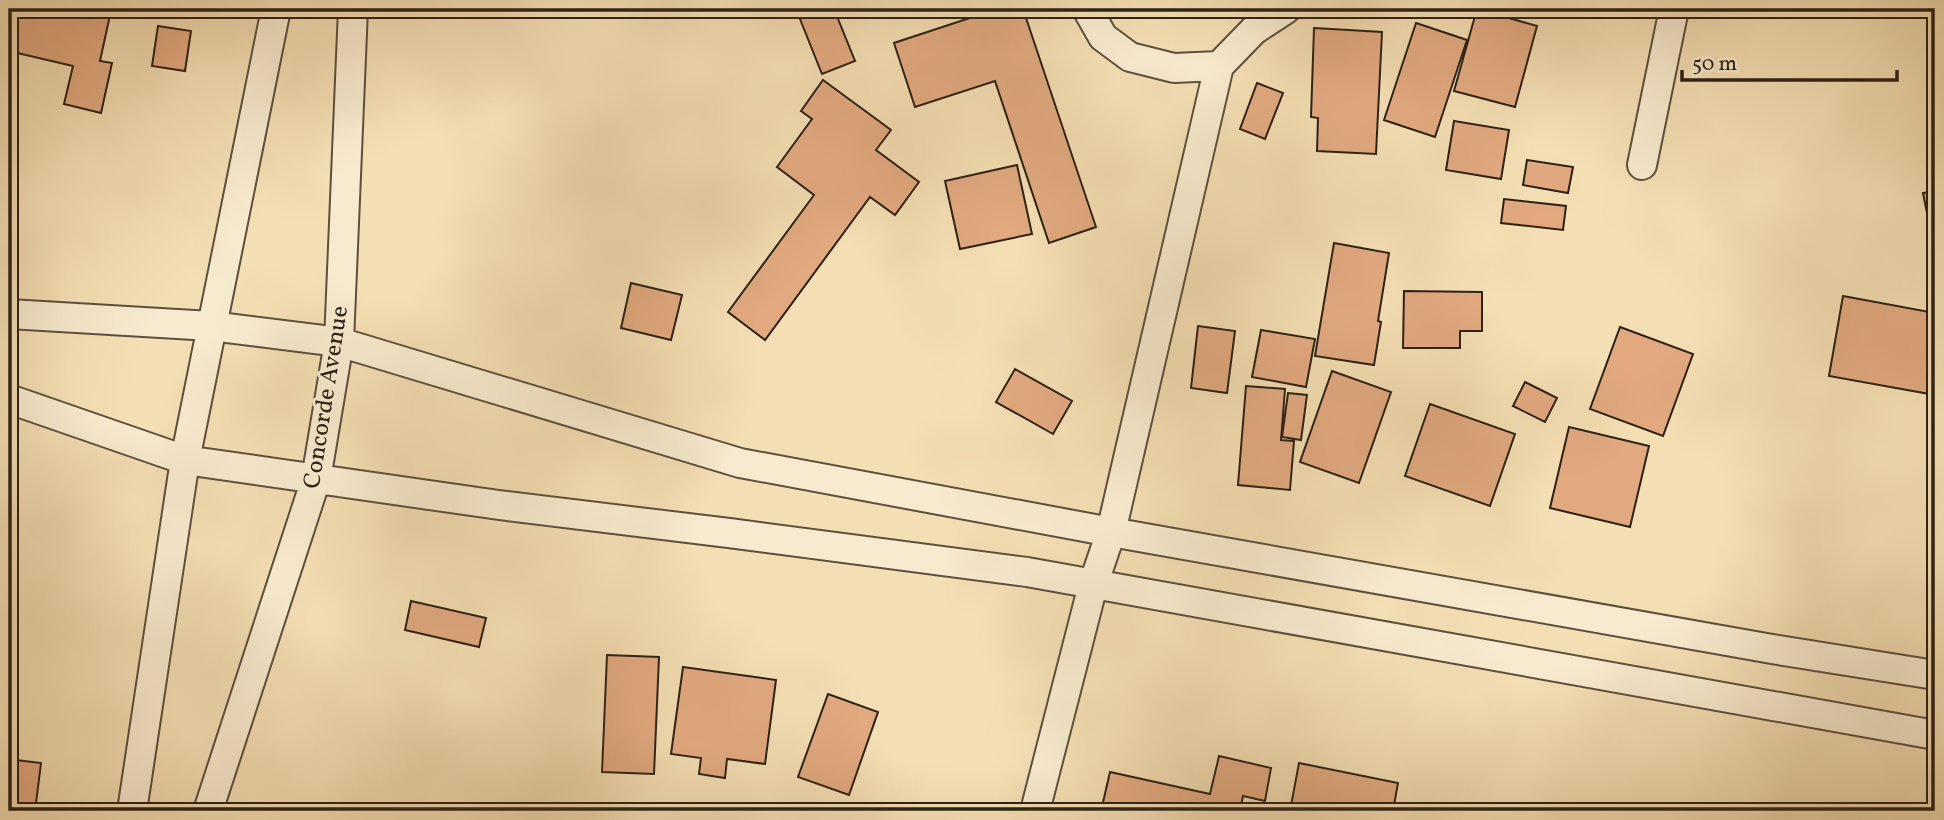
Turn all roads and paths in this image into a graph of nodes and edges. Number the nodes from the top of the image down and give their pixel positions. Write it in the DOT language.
graph roads {
  1 [pos="276,9"];
  2 [pos="353,9"];
  3 [pos="1087,9"];
  4 [pos="1286,9"];
  5 [pos="1674,9"];
  6 [pos="1219,66"];
  7 [pos="1642,165"];
  8 [pos="9,314"];
  9 [pos="211,326"];
  10 [pos="338,342"];
  11 [pos="9,399"];
  12 [pos="185,460"];
  13 [pos="316,479"];
  14 [pos="1111,532"];
  15 [pos="1093,585"];
  16 [pos="1935,675"];
  17 [pos="1935,735"];
  18 [pos="132,811"];
  19 [pos="208,811"];
  20 [pos="1035,811"];
  1 -- 9 [label="street"];
  2 -- 10 [label="street, Concorde Avenue"];
  3 -- 6 [label="street"];
  4 -- 6 [label="street"];
  5 -- 7 [label="street"];
  6 -- 14 [label="street"];
  8 -- 9 [label="street"];
  9 -- 10 [label="street"];
  9 -- 12 [label="street"];
  10 -- 13 [label="street, Concorde Avenue"];
  10 -- 14 [label="street"];
  11 -- 12 [label="street"];
  12 -- 13 [label="street"];
  12 -- 18 [label="street"];
  13 -- 15 [label="street"];
  13 -- 19 [label="street, Concorde Avenue"];
  14 -- 15 [label="street"];
  14 -- 16 [label="street"];
  15 -- 17 [label="street"];
  15 -- 20 [label="street"];
}
